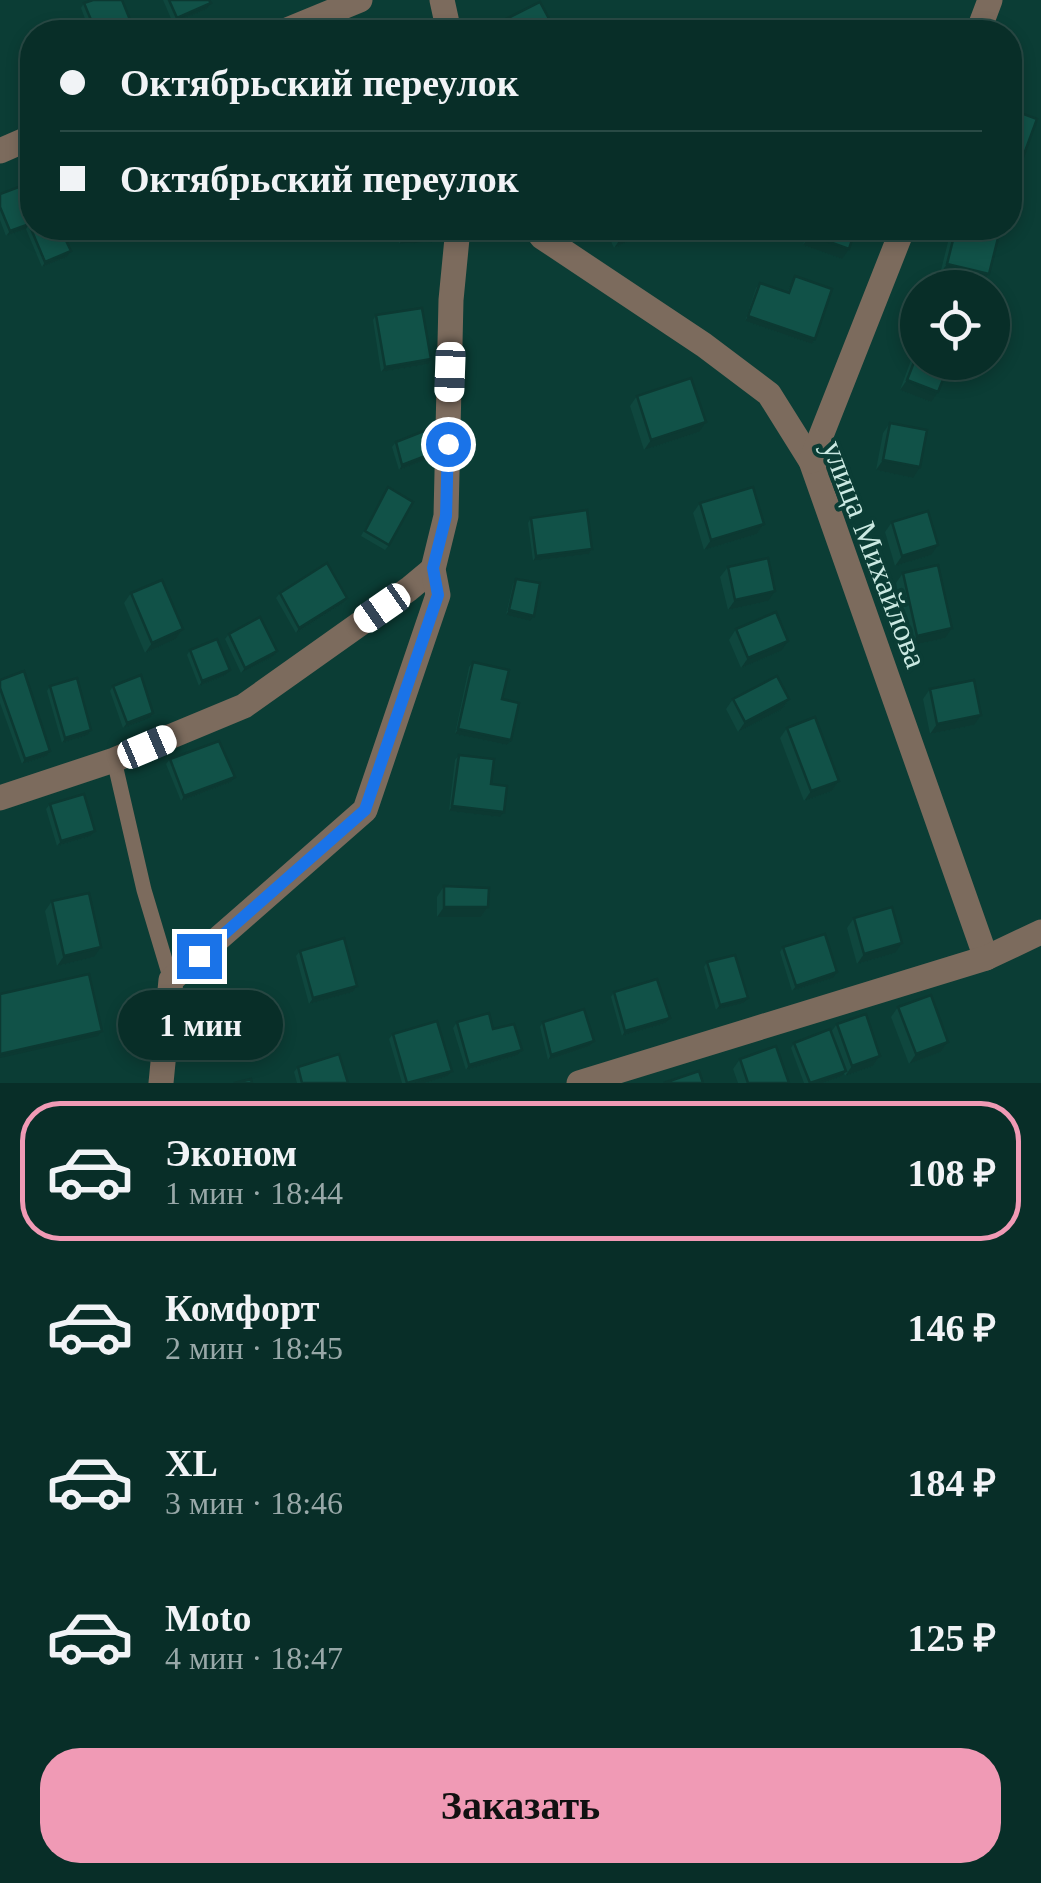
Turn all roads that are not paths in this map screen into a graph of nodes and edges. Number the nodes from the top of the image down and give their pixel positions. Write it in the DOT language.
graph roads {
  1 [pos="360,0"];
  2 [pos="311,20"];
  3 [pos="457,240"];
  4 [pos="545,240"];
  5 [pos="898,240"];
  6 [pos="811,461"];
  7 [pos="433,568"];
  8 [pos="114,760"];
  9 [pos="0,798"];
  10 [pos="1041,932"];
  11 [pos="986,958"];
  12 [pos="171,980"];
  13 [pos="161,1083"];
  14 [pos="579,1083"];
  1 -- 2 [label="street"];
  3 -- 7 [label="street"];
  4 -- 6 [label="street, улица Михайлова"];
  5 -- 6 [label="street"];
  6 -- 11 [label="street, улица Михайлова"];
  7 -- 8 [label="street"];
  7 -- 12 [label="street"];
  8 -- 9 [label="street"];
  8 -- 12 [label="lane"];
  10 -- 11 [label="street"];
  11 -- 14 [label="street"];
  12 -- 13 [label="street"];
}
